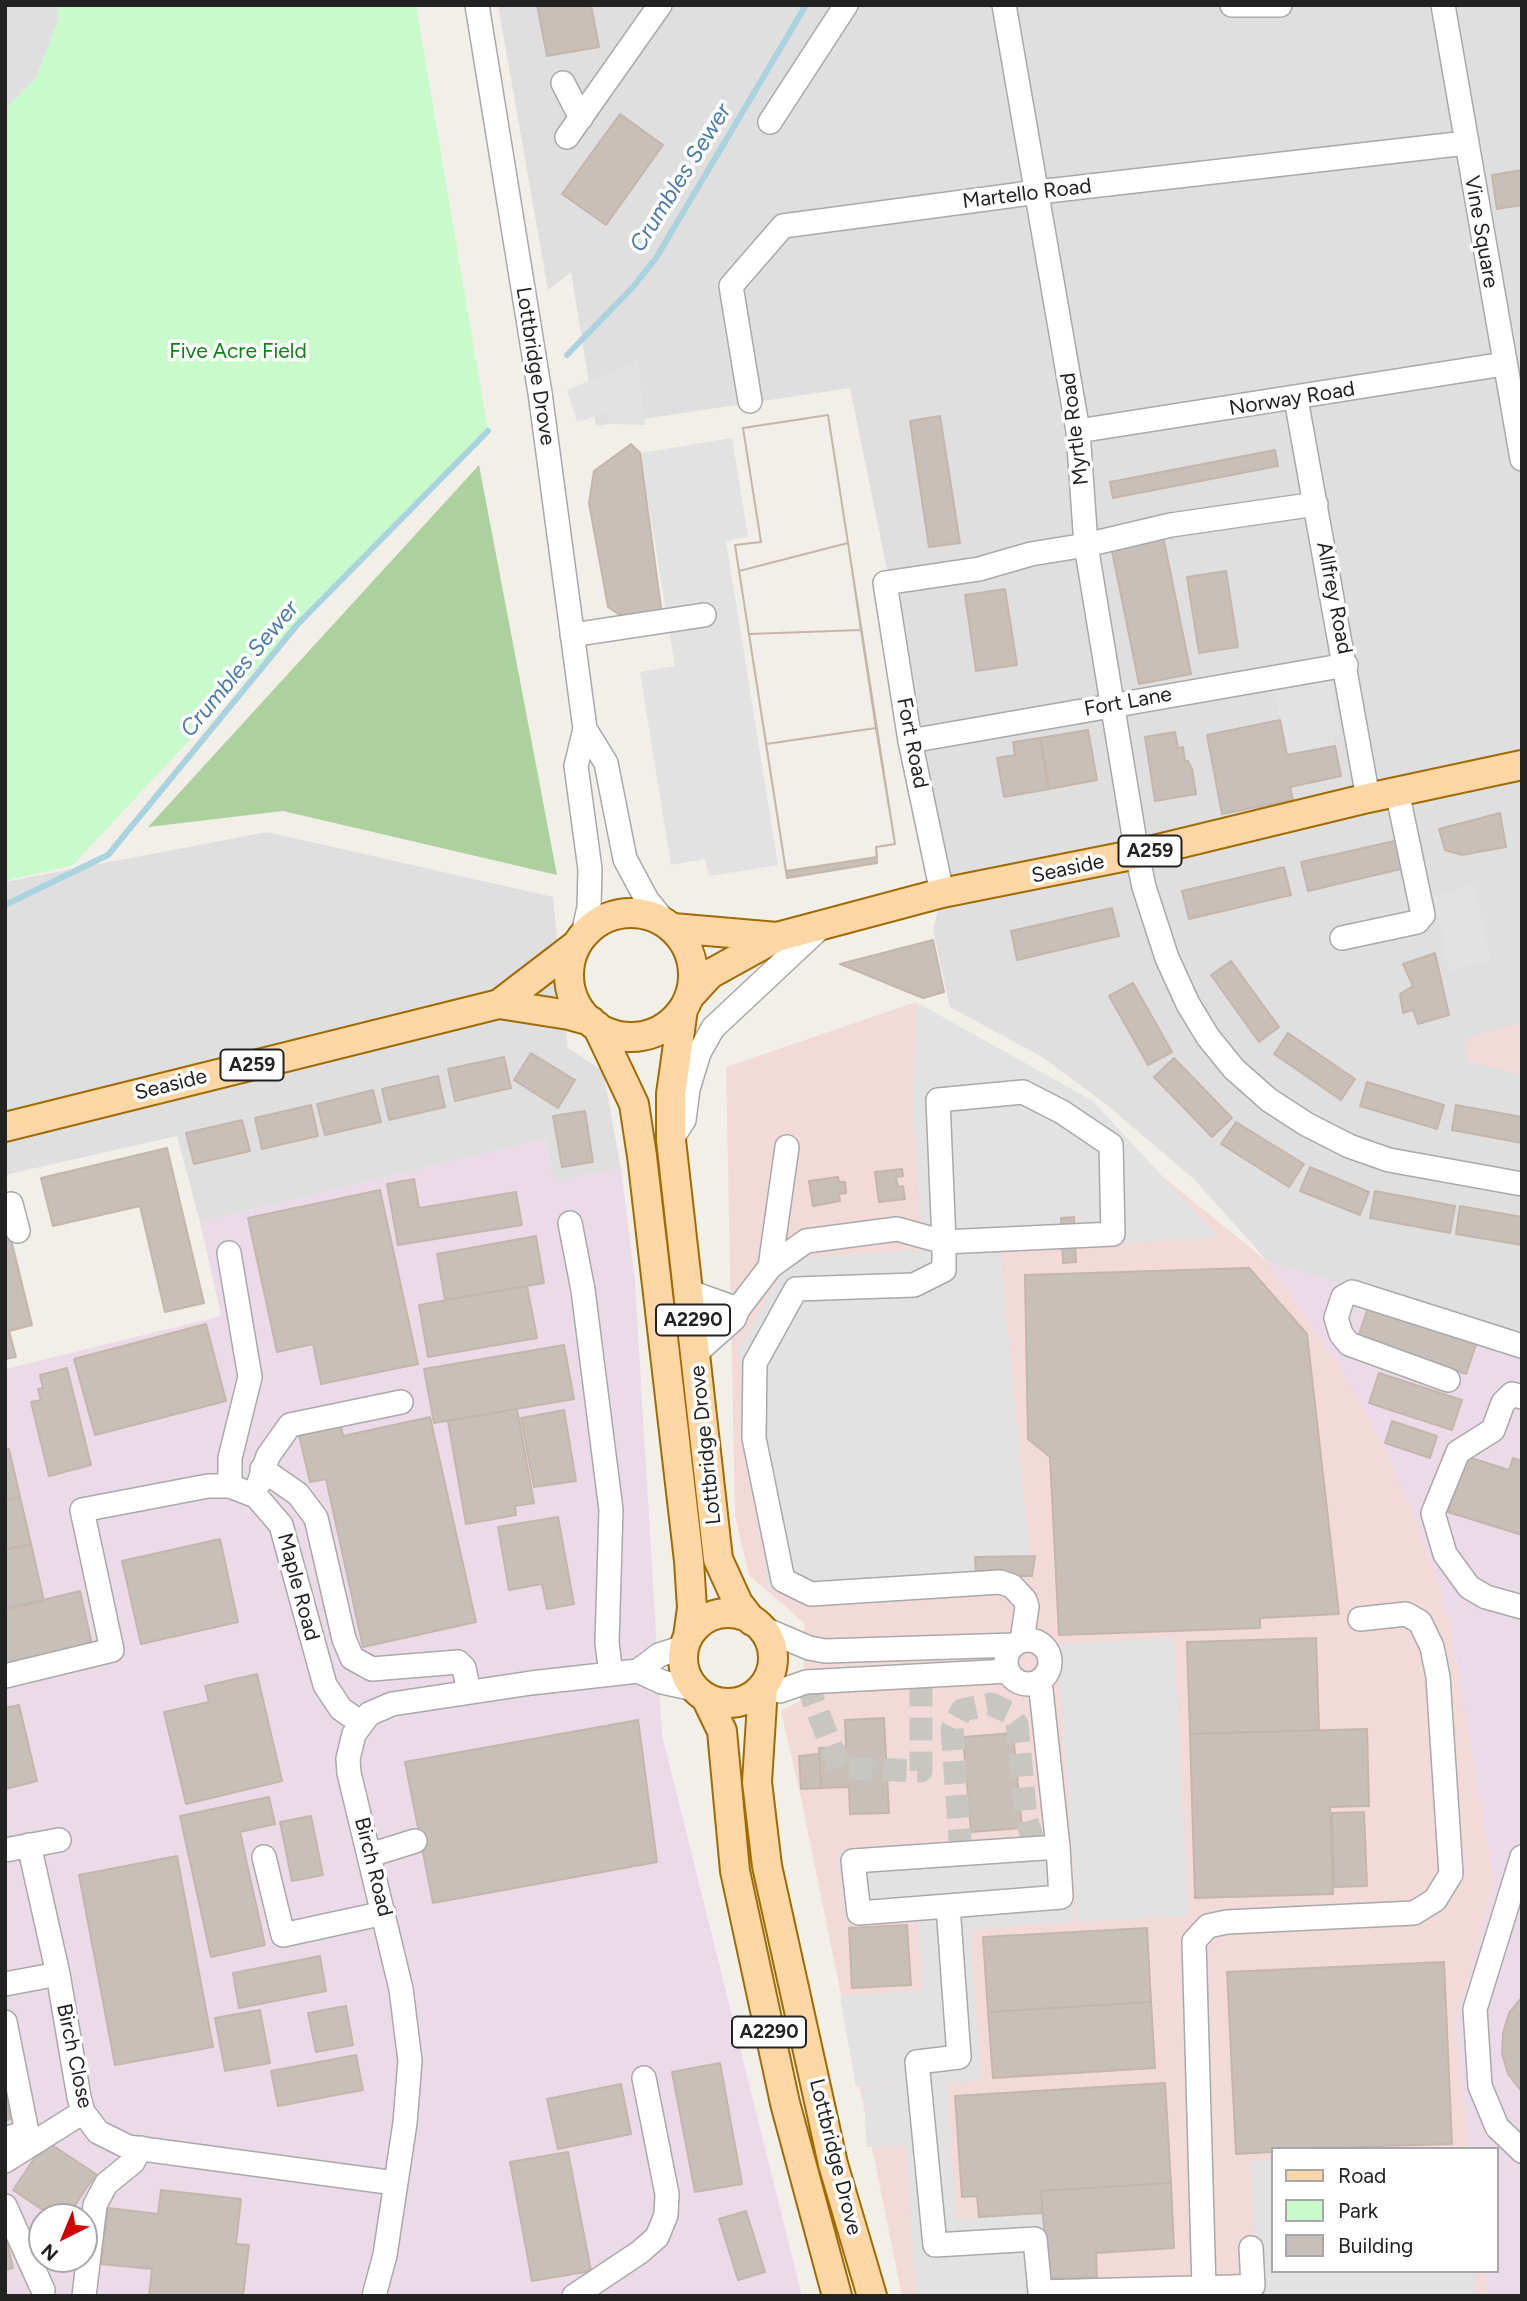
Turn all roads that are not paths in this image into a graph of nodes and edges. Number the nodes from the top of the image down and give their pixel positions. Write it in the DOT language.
graph roads {
  1 [pos="477,5"];
  2 [pos="660,5"];
  3 [pos="846,5"];
  4 [pos="1004,5"];
  5 [pos="1232,5"];
  6 [pos="1280,5"];
  7 [pos="1443,5"];
  8 [pos="563,83"];
  9 [pos="770,122"];
  10 [pos="1466,143"];
  11 [pos="1038,192"];
  12 [pos="1504,364"];
  13 [pos="1296,398"];
  14 [pos="750,401"];
  15 [pos="1079,431"];
  16 [pos="1522,458"];
  17 [pos="1316,504"];
  18 [pos="1086,545"];
  19 [pos="704,615"];
  20 [pos="572,635"];
  21 [pos="1346,665"];
  22 [pos="1113,705"];
  23 [pos="585,729"];
  24 [pos="910,741"];
  25 [pos="1522,765"];
  26 [pos="1397,792"];
  27 [pos="1368,798"];
  28 [pos="1137,854"];
  29 [pos="942,893"];
  30 [pos="824,924"];
  31 [pos="670,926"];
  32 [pos="777,937"];
  33 [pos="1342,938"];
  34 [pos="580,940"];
  35 [pos="686,1003"];
  36 [pos="499,1004"];
  37 [pos="594,1024"];
  38 [pos="5,1127"];
  39 [pos="671,1140"];
  40 [pos="787,1147"];
  41 [pos="1522,1184"];
  42 [pos="7,1200"];
  43 [pos="570,1223"];
  44 [pos="18,1231"];
  45 [pos="944,1242"];
  46 [pos="229,1253"];
  47 [pos="770,1267"];
  48 [pos="690,1292"];
  49 [pos="738,1309"];
  50 [pos="1522,1346"];
  51 [pos="697,1352"];
  52 [pos="1448,1380"];
  53 [pos="1522,1397"];
  54 [pos="401,1402"];
  55 [pos="262,1469"];
  56 [pos="230,1486"];
  57 [pos="256,1496"];
  58 [pos="1522,1607"];
  59 [pos="1360,1619"];
  60 [pos="756,1624"];
  61 [pos="344,1639"];
  62 [pos="686,1642"];
  63 [pos="1018,1643"];
  64 [pos="314,1645"];
  65 [pos="638,1671"];
  66 [pos="1008,1671"];
  67 [pos="611,1674"];
  68 [pos="5,1676"];
  69 [pos="1040,1681"];
  70 [pos="765,1683"];
  71 [pos="469,1692"];
  72 [pos="700,1693"];
  73 [pos="360,1722"];
  74 [pos="59,1840"];
  75 [pos="415,1842"];
  76 [pos="29,1845"];
  77 [pos="1058,1847"];
  78 [pos="5,1850"];
  79 [pos="370,1855"];
  80 [pos="264,1857"];
  81 [pos="1522,1857"];
  82 [pos="948,1906"];
  83 [pos="384,1913"];
  84 [pos="58,1974"];
  85 [pos="5,1984"];
  86 [pos="5,2022"];
  87 [pos="644,2078"];
  88 [pos="83,2112"];
  89 [pos="5,2139"];
  90 [pos="141,2148"];
  91 [pos="1522,2151"];
  92 [pos="5,2161"];
  93 [pos="395,2183"];
  94 [pos="5,2206"];
  95 [pos="1251,2248"];
  96 [pos="1204,2288"];
  97 [pos="43,2290"];
  98 [pos="1233,2291"];
  99 [pos="85,2296"];
  100 [pos="374,2296"];
  101 [pos="574,2296"];
  102 [pos="837,2296"];
  103 [pos="872,2296"];
  1 -- 20 [label="street, Lottbridge Drove"];
  2 -- 8 [label="street"];
  3 -- 9 [label="street"];
  4 -- 11 [label="street, Myrtle Road"];
  5 -- 6 [label="street"];
  7 -- 10 [label="street, Vine Square"];
  10 -- 11 [label="street, Martello Road"];
  10 -- 12 [label="street, Vine Square"];
  11 -- 14 [label="street, Martello Road"];
  11 -- 15 [label="street, Myrtle Road"];
  12 -- 13 [label="street, Norway Road"];
  12 -- 16 [label="street, Vine Square"];
  13 -- 15 [label="street, Norway Road"];
  13 -- 17 [label="street, Allfrey Road"];
  15 -- 18 [label="street, Myrtle Road"];
  17 -- 18 [label="street"];
  17 -- 21 [label="street, Allfrey Road"];
  18 -- 22 [label="street, Myrtle Road"];
  18 -- 24 [label="street, Fort Road"];
  19 -- 20 [label="street"];
  20 -- 23 [label="street, Lottbridge Drove"];
  21 -- 22 [label="street, Fort Lane"];
  21 -- 27 [label="street, Allfrey Road"];
  22 -- 24 [label="street, Fort Lane"];
  22 -- 28 [label="street, Myrtle Road"];
  23 -- 31 [label="street, Lottbridge Drove"];
  23 -- 34 [label="street, Lottbridge Drove"];
  24 -- 29 [label="street, Fort Road"];
  25 -- 26 [label="main road, Seaside / A259"];
  26 -- 27 [label="main road, Seaside / A259"];
  26 -- 33 [label="street"];
  27 -- 28 [label="main road, Seaside / A259"];
  28 -- 29 [label="main road, Seaside / A259"];
  28 -- 41 [label="street, Myrtle Road"];
  29 -- 30 [label="main road, Seaside / A259"];
  30 -- 32 [label="main road, Seaside / A259"];
  30 -- 39 [label="street"];
  31 -- 32 [label="main road, Seaside / A259"];
  31 -- 34 [label="main road"];
  31 -- 35 [label="main road"];
  32 -- 35 [label="main road, Seaside / A259"];
  34 -- 36 [label="main road, Seaside / A259"];
  34 -- 37 [label="main road"];
  35 -- 37 [label="main road"];
  35 -- 39 [label="main road, Lottbridge Drove / A2290"];
  36 -- 37 [label="main road, Seaside / A259"];
  36 -- 38 [label="main road, Seaside / A259"];
  37 -- 62 [label="main road, Lottbridge Drove / A2290"];
  39 -- 48 [label="main road, Lottbridge Drove / A2290"];
  40 -- 47 [label="street"];
  42 -- 44 [label="street"];
  43 -- 67 [label="street"];
  45 -- 45 [label="street"];
  45 -- 47 [label="street"];
  45 -- 63 [label="street"];
  46 -- 56 [label="street"];
  47 -- 49 [label="street"];
  48 -- 49 [label="street"];
  48 -- 51 [label="main road, Lottbridge Drove / A2290"];
  49 -- 51 [label="street"];
  50 -- 52 [label="street"];
  51 -- 60 [label="main road, Lottbridge Drove / A2290"];
  53 -- 58 [label="street"];
  54 -- 55 [label="street"];
  55 -- 57 [label="street"];
  55 -- 61 [label="street"];
  56 -- 57 [label="street, Maple Road"];
  56 -- 68 [label="street, Maple Road"];
  57 -- 64 [label="street, Maple Road"];
  59 -- 96 [label="street"];
  60 -- 62 [label="main road"];
  60 -- 63 [label="street"];
  60 -- 70 [label="main road"];
  61 -- 64 [label="street"];
  61 -- 71 [label="street"];
  62 -- 65 [label="street"];
  62 -- 72 [label="main road"];
  63 -- 66 [label="street"];
  63 -- 69 [label="street"];
  64 -- 73 [label="street, Maple Road"];
  65 -- 67 [label="street"];
  65 -- 72 [label="street"];
  66 -- 69 [label="street"];
  66 -- 70 [label="street"];
  67 -- 71 [label="street"];
  69 -- 77 [label="street"];
  70 -- 72 [label="main road"];
  70 -- 103 [label="main road, Lottbridge Drove / A2290"];
  71 -- 73 [label="street"];
  72 -- 102 [label="main road, Lottbridge Drove / A2290"];
  73 -- 79 [label="street, Birch Road"];
  74 -- 76 [label="street"];
  75 -- 79 [label="street"];
  76 -- 78 [label="street"];
  76 -- 84 [label="street, Birch Close"];
  77 -- 82 [label="street"];
  77 -- 82 [label="street"];
  79 -- 83 [label="street, Birch Road"];
  80 -- 83 [label="street"];
  81 -- 91 [label="street"];
  82 -- 96 [label="street"];
  83 -- 93 [label="street, Birch Road"];
  84 -- 85 [label="street"];
  84 -- 88 [label="street, Birch Close"];
  86 -- 89 [label="street"];
  87 -- 101 [label="street"];
  88 -- 90 [label="street, Birch Close"];
  88 -- 92 [label="street"];
  90 -- 93 [label="street, Birch Close"];
  90 -- 99 [label="street"];
  93 -- 100 [label="street, Birch Road"];
  94 -- 97 [label="street"];
  95 -- 98 [label="street"];
  96 -- 98 [label="street"];
}
